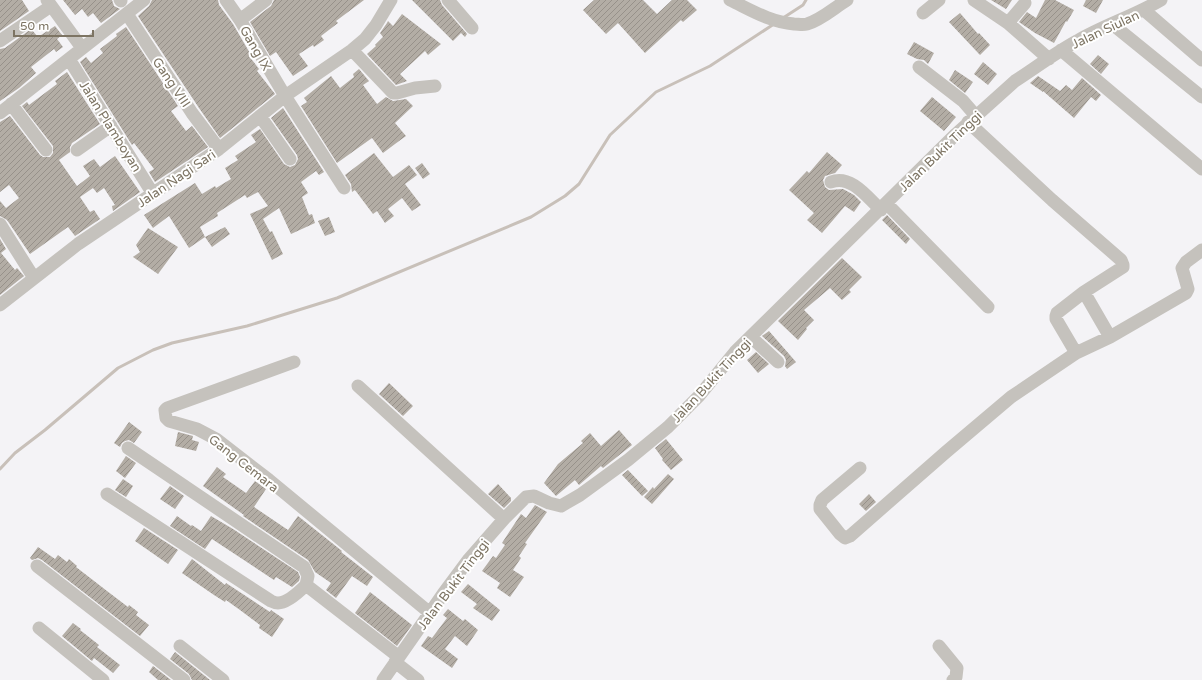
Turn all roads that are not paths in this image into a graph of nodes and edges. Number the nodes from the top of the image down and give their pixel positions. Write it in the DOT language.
graph roads {
  1 [pos="266,0"];
  2 [pos="391,0"];
  3 [pos="448,0"];
  4 [pos="847,0"];
  5 [pos="939,0"];
  6 [pos="974,0"];
  7 [pos="1161,0"];
  8 [pos="225,2"];
  9 [pos="734,2"];
  10 [pos="49,3"];
  11 [pos="1026,3"];
  12 [pos="129,4"];
  13 [pos="1144,10"];
  14 [pos="923,14"];
  15 [pos="240,20"];
  16 [pos="1008,22"];
  17 [pos="1112,24"];
  18 [pos="472,28"];
  19 [pos="0,41"];
  20 [pos="82,48"];
  21 [pos="352,50"];
  22 [pos="1061,50"];
  23 [pos="69,58"];
  24 [pos="1049,59"];
  25 [pos="1202,60"];
  26 [pos="919,67"];
  27 [pos="435,86"];
  28 [pos="285,96"];
  29 [pos="1202,97"];
  30 [pos="11,104"];
  31 [pos="0,113"];
  32 [pos="260,116"];
  33 [pos="972,119"];
  34 [pos="111,126"];
  35 [pos="219,149"];
  36 [pos="46,150"];
  37 [pos="77,150"];
  38 [pos="290,159"];
  39 [pos="1202,169"];
  40 [pos="831,182"];
  41 [pos="344,188"];
  42 [pos="153,194"];
  43 [pos="884,207"];
  44 [pos="0,224"];
  45 [pos="1202,250"];
  46 [pos="34,278"];
  47 [pos="1084,292"];
  48 [pos="0,305"];
  49 [pos="988,307"];
  50 [pos="752,337"];
  51 [pos="1110,337"];
  52 [pos="1076,353"];
  53 [pos="294,362"];
  54 [pos="778,362"];
  55 [pos="358,386"];
  56 [pos="128,448"];
  57 [pos="860,468"];
  58 [pos="107,494"];
  59 [pos="504,519"];
  60 [pos="37,566"];
  61 [pos="306,584"];
  62 [pos="430,613"];
  63 [pos="39,628"];
  64 [pos="180,646"];
  65 [pos="939,646"];
  66 [pos="397,659"];
  67 [pos="103,680"];
  68 [pos="184,680"];
  69 [pos="224,680"];
  70 [pos="383,680"];
  71 [pos="418,680"];
  72 [pos="954,680"];
  1 -- 15 [label="street"];
  2 -- 21 [label="street, Jalan Nagi Sari"];
  3 -- 18 [label="street"];
  4 -- 9 [label="street"];
  5 -- 14 [label="street"];
  6 -- 16 [label="street"];
  7 -- 13 [label="street, Jalan Siulan"];
  8 -- 15 [label="street, Gang IX"];
  10 -- 19 [label="street"];
  10 -- 20 [label="street"];
  11 -- 16 [label="street"];
  12 -- 20 [label="street"];
  12 -- 35 [label="street, Gang VIII"];
  13 -- 17 [label="street, Jalan Siulan"];
  13 -- 25 [label="street"];
  15 -- 28 [label="street, Gang IX"];
  16 -- 24 [label="street"];
  17 -- 22 [label="street, Jalan Siulan"];
  17 -- 29 [label="street"];
  20 -- 23 [label="street"];
  21 -- 27 [label="street"];
  21 -- 28 [label="street, Jalan Nagi Sari"];
  22 -- 24 [label="street, Jalan Siulan"];
  22 -- 39 [label="street"];
  23 -- 30 [label="street"];
  23 -- 34 [label="street, Jalan Plamboyan"];
  24 -- 33 [label="street, Jalan Bukit Tinggi"];
  26 -- 33 [label="street"];
  28 -- 32 [label="street, Jalan Nagi Sari"];
  28 -- 41 [label="street, Gang IX"];
  30 -- 31 [label="street"];
  30 -- 36 [label="street"];
  32 -- 35 [label="street, Jalan Nagi Sari"];
  32 -- 38 [label="street"];
  33 -- 43 [label="street, Jalan Bukit Tinggi"];
  33 -- 47 [label="street"];
  34 -- 37 [label="street"];
  34 -- 42 [label="street, Jalan Plamboyan"];
  35 -- 42 [label="street, Jalan Nagi Sari"];
  40 -- 43 [label="street"];
  42 -- 46 [label="street, Jalan Nagi Sari"];
  43 -- 49 [label="street"];
  43 -- 50 [label="street, Jalan Bukit Tinggi"];
  44 -- 46 [label="street"];
  45 -- 51 [label="street"];
  46 -- 48 [label="street, Jalan Nagi Sari"];
  47 -- 51 [label="street"];
  47 -- 52 [label="street"];
  50 -- 54 [label="street"];
  50 -- 59 [label="street, Jalan Bukit Tinggi"];
  51 -- 52 [label="street"];
  52 -- 57 [label="street"];
  53 -- 62 [label="street, Gang Cemara"];
  55 -- 59 [label="street"];
  56 -- 61 [label="street"];
  58 -- 61 [label="street"];
  59 -- 62 [label="street, Jalan Bukit Tinggi"];
  60 -- 68 [label="street"];
  61 -- 66 [label="street"];
  62 -- 66 [label="street, Jalan Bukit Tinggi"];
  63 -- 67 [label="street"];
  64 -- 69 [label="street"];
  65 -- 72 [label="street"];
  66 -- 70 [label="street, Jalan Bukit Tinggi"];
  66 -- 71 [label="street"];
}
